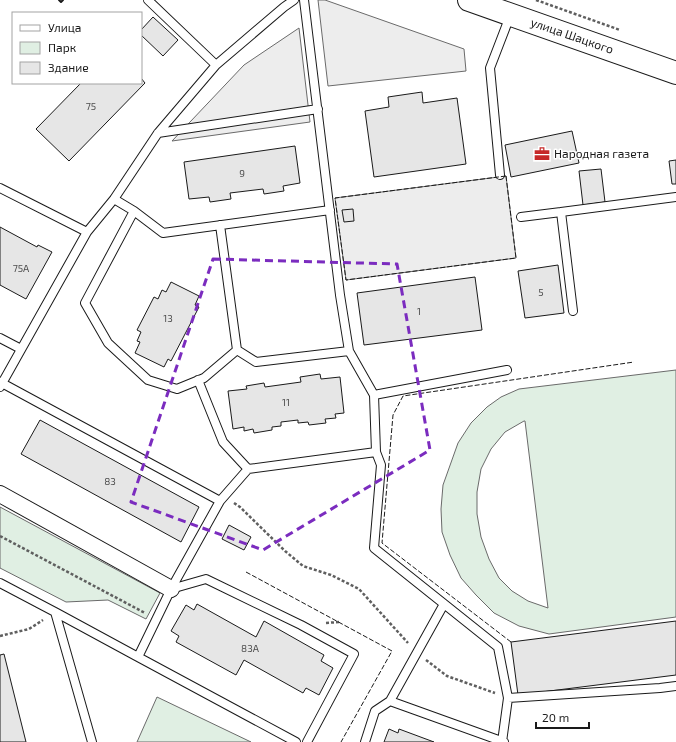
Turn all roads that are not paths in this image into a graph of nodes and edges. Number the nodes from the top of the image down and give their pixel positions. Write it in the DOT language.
graph roads {
  1 [pos="148,0"];
  2 [pos="294,0"];
  3 [pos="304,0"];
  4 [pos="469,0"];
  5 [pos="510,15"];
  6 [pos="216,65"];
  7 [pos="676,73"];
  8 [pos="318,109"];
  9 [pos="158,133"];
  10 [pos="500,175"];
  11 [pos="0,188"];
  12 [pos="676,197"];
  13 [pos="114,199"];
  14 [pos="330,210"];
  15 [pos="134,211"];
  16 [pos="561,212"];
  17 [pos="521,217"];
  18 [pos="220,225"];
  19 [pos="87,232"];
  20 [pos="573,311"];
  21 [pos="0,338"];
  22 [pos="21,349"];
  23 [pos="237,350"];
  24 [pos="349,351"];
  25 [pos="507,370"];
  26 [pos="198,380"];
  27 [pos="1,384"];
  28 [pos="374,395"];
  29 [pos="376,452"];
  30 [pos="248,469"];
  31 [pos="0,494"];
  32 [pos="222,499"];
  33 [pos="0,583"];
  34 [pos="171,589"];
  35 [pos="444,604"];
  36 [pos="55,612"];
  37 [pos="138,657"];
  38 [pos="676,686"];
  39 [pos="508,698"];
  40 [pos="390,701"];
  41 [pos="92,742"];
  42 [pos="296,742"];
  43 [pos="307,742"];
  44 [pos="365,742"];
  45 [pos="503,742"];
  1 -- 6 [label="lane"];
  2 -- 6 [label="lane"];
  3 -- 8 [label="lane"];
  4 -- 5 [label="street, улица Шацкого"];
  5 -- 7 [label="street, улица Шацкого"];
  5 -- 10 [label="lane"];
  6 -- 9 [label="lane"];
  8 -- 9 [label="lane"];
  8 -- 14 [label="lane"];
  9 -- 13 [label="lane"];
  11 -- 19 [label="lane"];
  12 -- 16 [label="lane"];
  13 -- 15 [label="lane"];
  13 -- 19 [label="lane"];
  14 -- 18 [label="lane"];
  14 -- 24 [label="lane"];
  15 -- 18 [label="lane"];
  15 -- 26 [label="lane"];
  16 -- 17 [label="lane"];
  16 -- 20 [label="lane"];
  18 -- 23 [label="lane"];
  19 -- 22 [label="lane"];
  21 -- 22 [label="lane"];
  22 -- 27 [label="lane"];
  23 -- 24 [label="lane"];
  23 -- 26 [label="lane"];
  24 -- 28 [label="lane"];
  25 -- 28 [label="lane"];
  26 -- 30 [label="lane"];
  27 -- 32 [label="lane"];
  28 -- 29 [label="lane"];
  29 -- 30 [label="lane"];
  29 -- 35 [label="lane"];
  30 -- 32 [label="lane"];
  31 -- 34 [label="street"];
  32 -- 34 [label="lane"];
  33 -- 36 [label="lane"];
  34 -- 37 [label="lane"];
  34 -- 43 [label="lane"];
  35 -- 39 [label="lane"];
  35 -- 40 [label="lane"];
  36 -- 37 [label="lane"];
  36 -- 41 [label="lane"];
  37 -- 42 [label="lane"];
  38 -- 39 [label="lane"];
  39 -- 45 [label="lane"];
  40 -- 44 [label="lane"];
  40 -- 45 [label="lane"];
}
